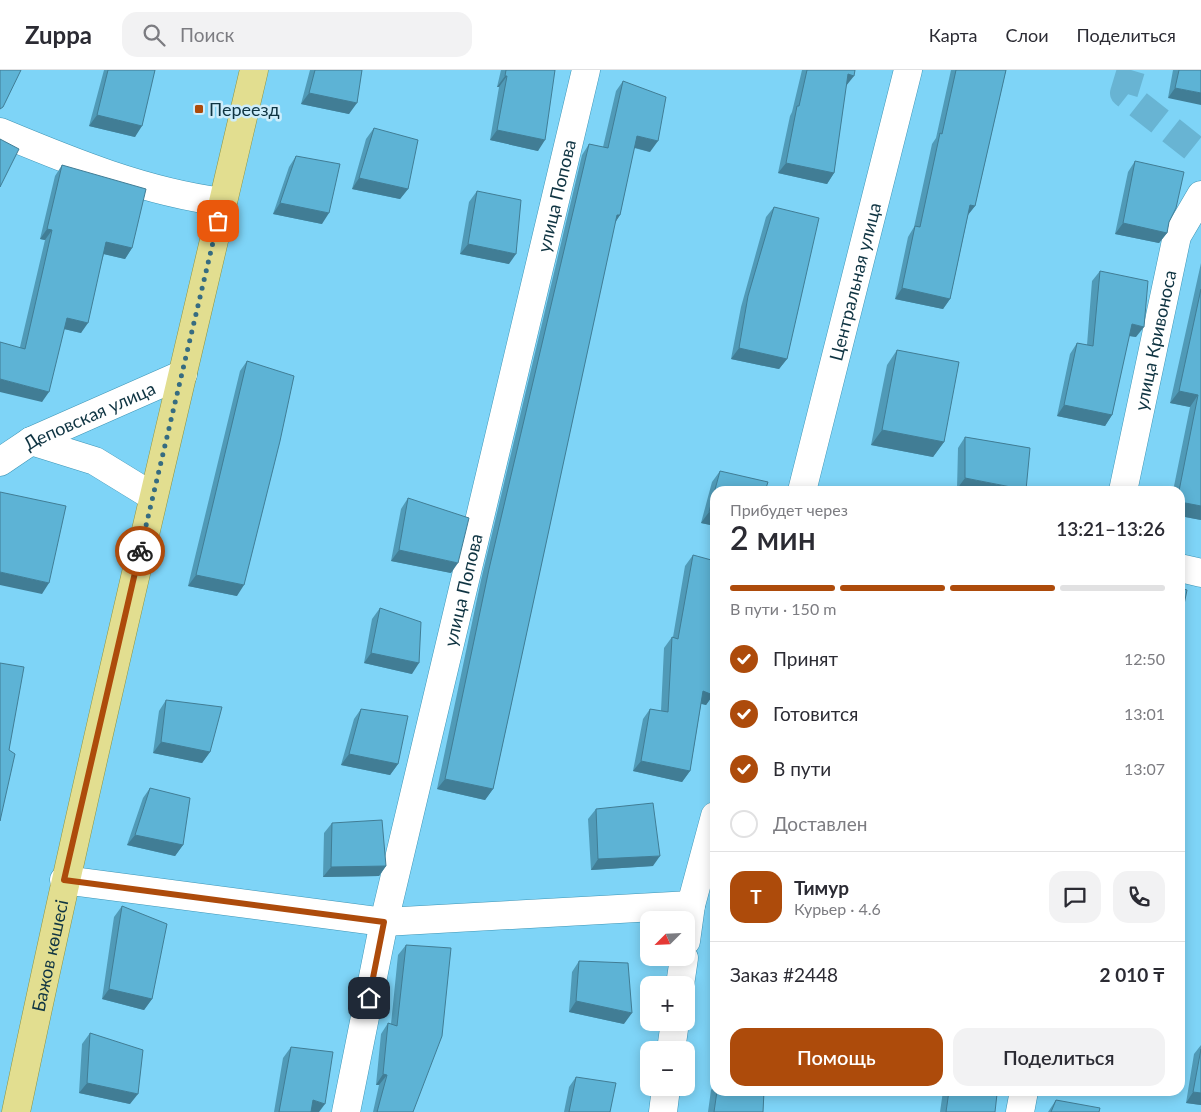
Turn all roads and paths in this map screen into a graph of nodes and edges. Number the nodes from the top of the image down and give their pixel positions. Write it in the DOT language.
graph roads {
  1 [pos="254,70"];
  2 [pos="586,70"];
  3 [pos="908,70"];
  4 [pos="0,132"];
  5 [pos="1201,195"];
  6 [pos="223,202"];
  7 [pos="183,374"];
  8 [pos="100,412"];
  9 [pos="31,442"];
  10 [pos="96,461"];
  11 [pos="0,462"];
  12 [pos="803,486"];
  13 [pos="1124,486"];
  14 [pos="152,496"];
  15 [pos="1185,569"];
  16 [pos="1201,573"];
  17 [pos="710,835"];
  18 [pos="64,880"];
  19 [pos="691,905"];
  20 [pos="690,911"];
  21 [pos="384,922"];
  22 [pos="665,1096"];
  23 [pos="1023,1096"];
  24 [pos="16,1112"];
  25 [pos="346,1112"];
  26 [pos="663,1112"];
  27 [pos="1020,1112"];
  1 -- 6 [label="main road, Бажов көшесі"];
  2 -- 21 [label="street, улица Попова"];
  3 -- 12 [label="street, Центральная улица"];
  4 -- 6 [label="street"];
  5 -- 13 [label="street, улица Кривоноса"];
  6 -- 7 [label="main road, Бажов көшесі"];
  7 -- 8 [label="street, Деповская улица"];
  7 -- 14 [label="main road, Бажов көшесі"];
  8 -- 9 [label="street, Деповская улица"];
  8 -- 10 [label="street"];
  9 -- 10 [label="street"];
  9 -- 11 [label="street, Деповская улица"];
  10 -- 14 [label="street"];
  14 -- 18 [label="main road, Бажов көшесі"];
  15 -- 16 [label="street"];
  17 -- 19 [label="street"];
  18 -- 21 [label="street"];
  18 -- 24 [label="main road, Бажов көшесі"];
  19 -- 20 [label="street"];
  19 -- 21 [label="street"];
  21 -- 25 [label="street, улица Попова"];
  22 -- 26 [label="street"];
  23 -- 27 [label="street"];
}
